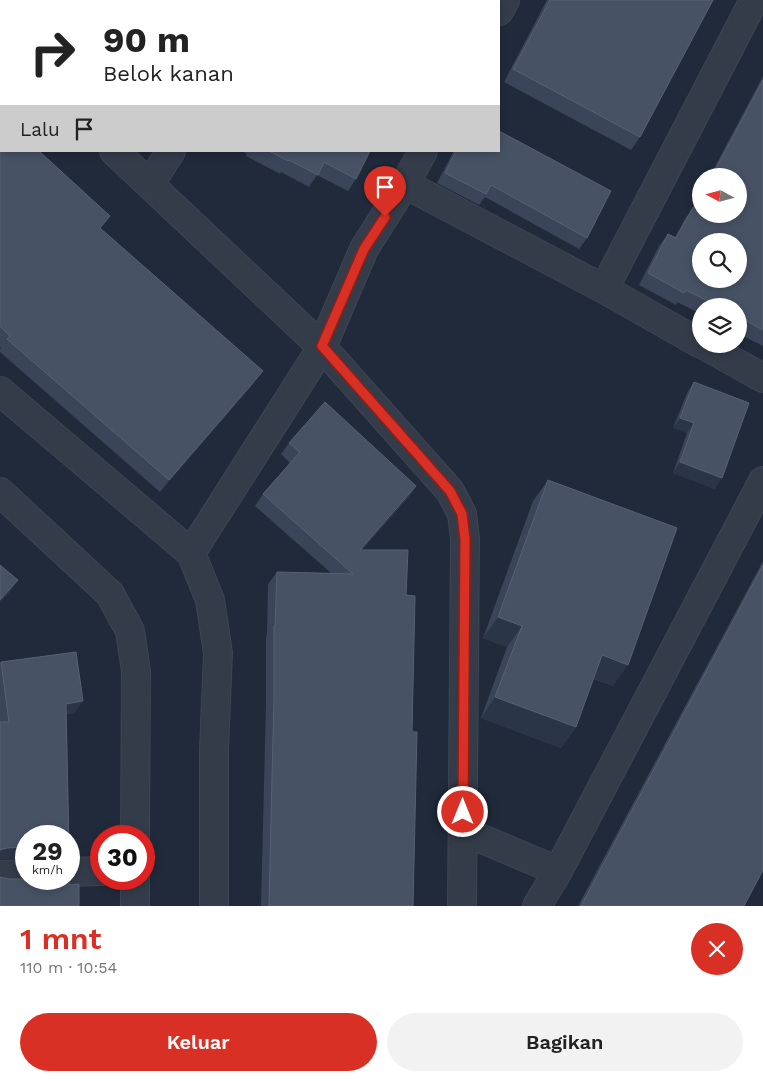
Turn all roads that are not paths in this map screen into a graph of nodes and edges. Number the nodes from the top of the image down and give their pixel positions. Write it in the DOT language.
graph roads {
  1 [pos="754,0"];
  2 [pos="115,152"];
  3 [pos="170,152"];
  4 [pos="422,152"];
  5 [pos="150,184"];
  6 [pos="405,184"];
  7 [pos="604,289"];
  8 [pos="692,339"];
  9 [pos="322,346"];
  10 [pos="717,353"];
  11 [pos="763,378"];
  12 [pos="0,391"];
  13 [pos="763,481"];
  14 [pos="0,492"];
  15 [pos="191,553"];
  16 [pos="135,825"];
  17 [pos="463,831"];
  18 [pos="558,871"];
  19 [pos="15,874"];
  20 [pos="0,875"];
  21 [pos="135,890"];
  22 [pos="135,906"];
  23 [pos="214,906"];
  24 [pos="462,906"];
  25 [pos="537,906"];
  1 -- 7 [label="street"];
  2 -- 5 [label="street"];
  3 -- 5 [label="street"];
  4 -- 6 [label="street"];
  5 -- 9 [label="street"];
  6 -- 7 [label="street"];
  6 -- 9 [label="street"];
  7 -- 8 [label="street"];
  9 -- 15 [label="street"];
  9 -- 17 [label="street"];
  10 -- 11 [label="street"];
  12 -- 15 [label="street"];
  13 -- 18 [label="street"];
  14 -- 16 [label="street"];
  15 -- 23 [label="street"];
  17 -- 18 [label="street"];
  17 -- 24 [label="street"];
  18 -- 25 [label="street"];
  19 -- 20 [label="street"];
  21 -- 22 [label="street"];
}
